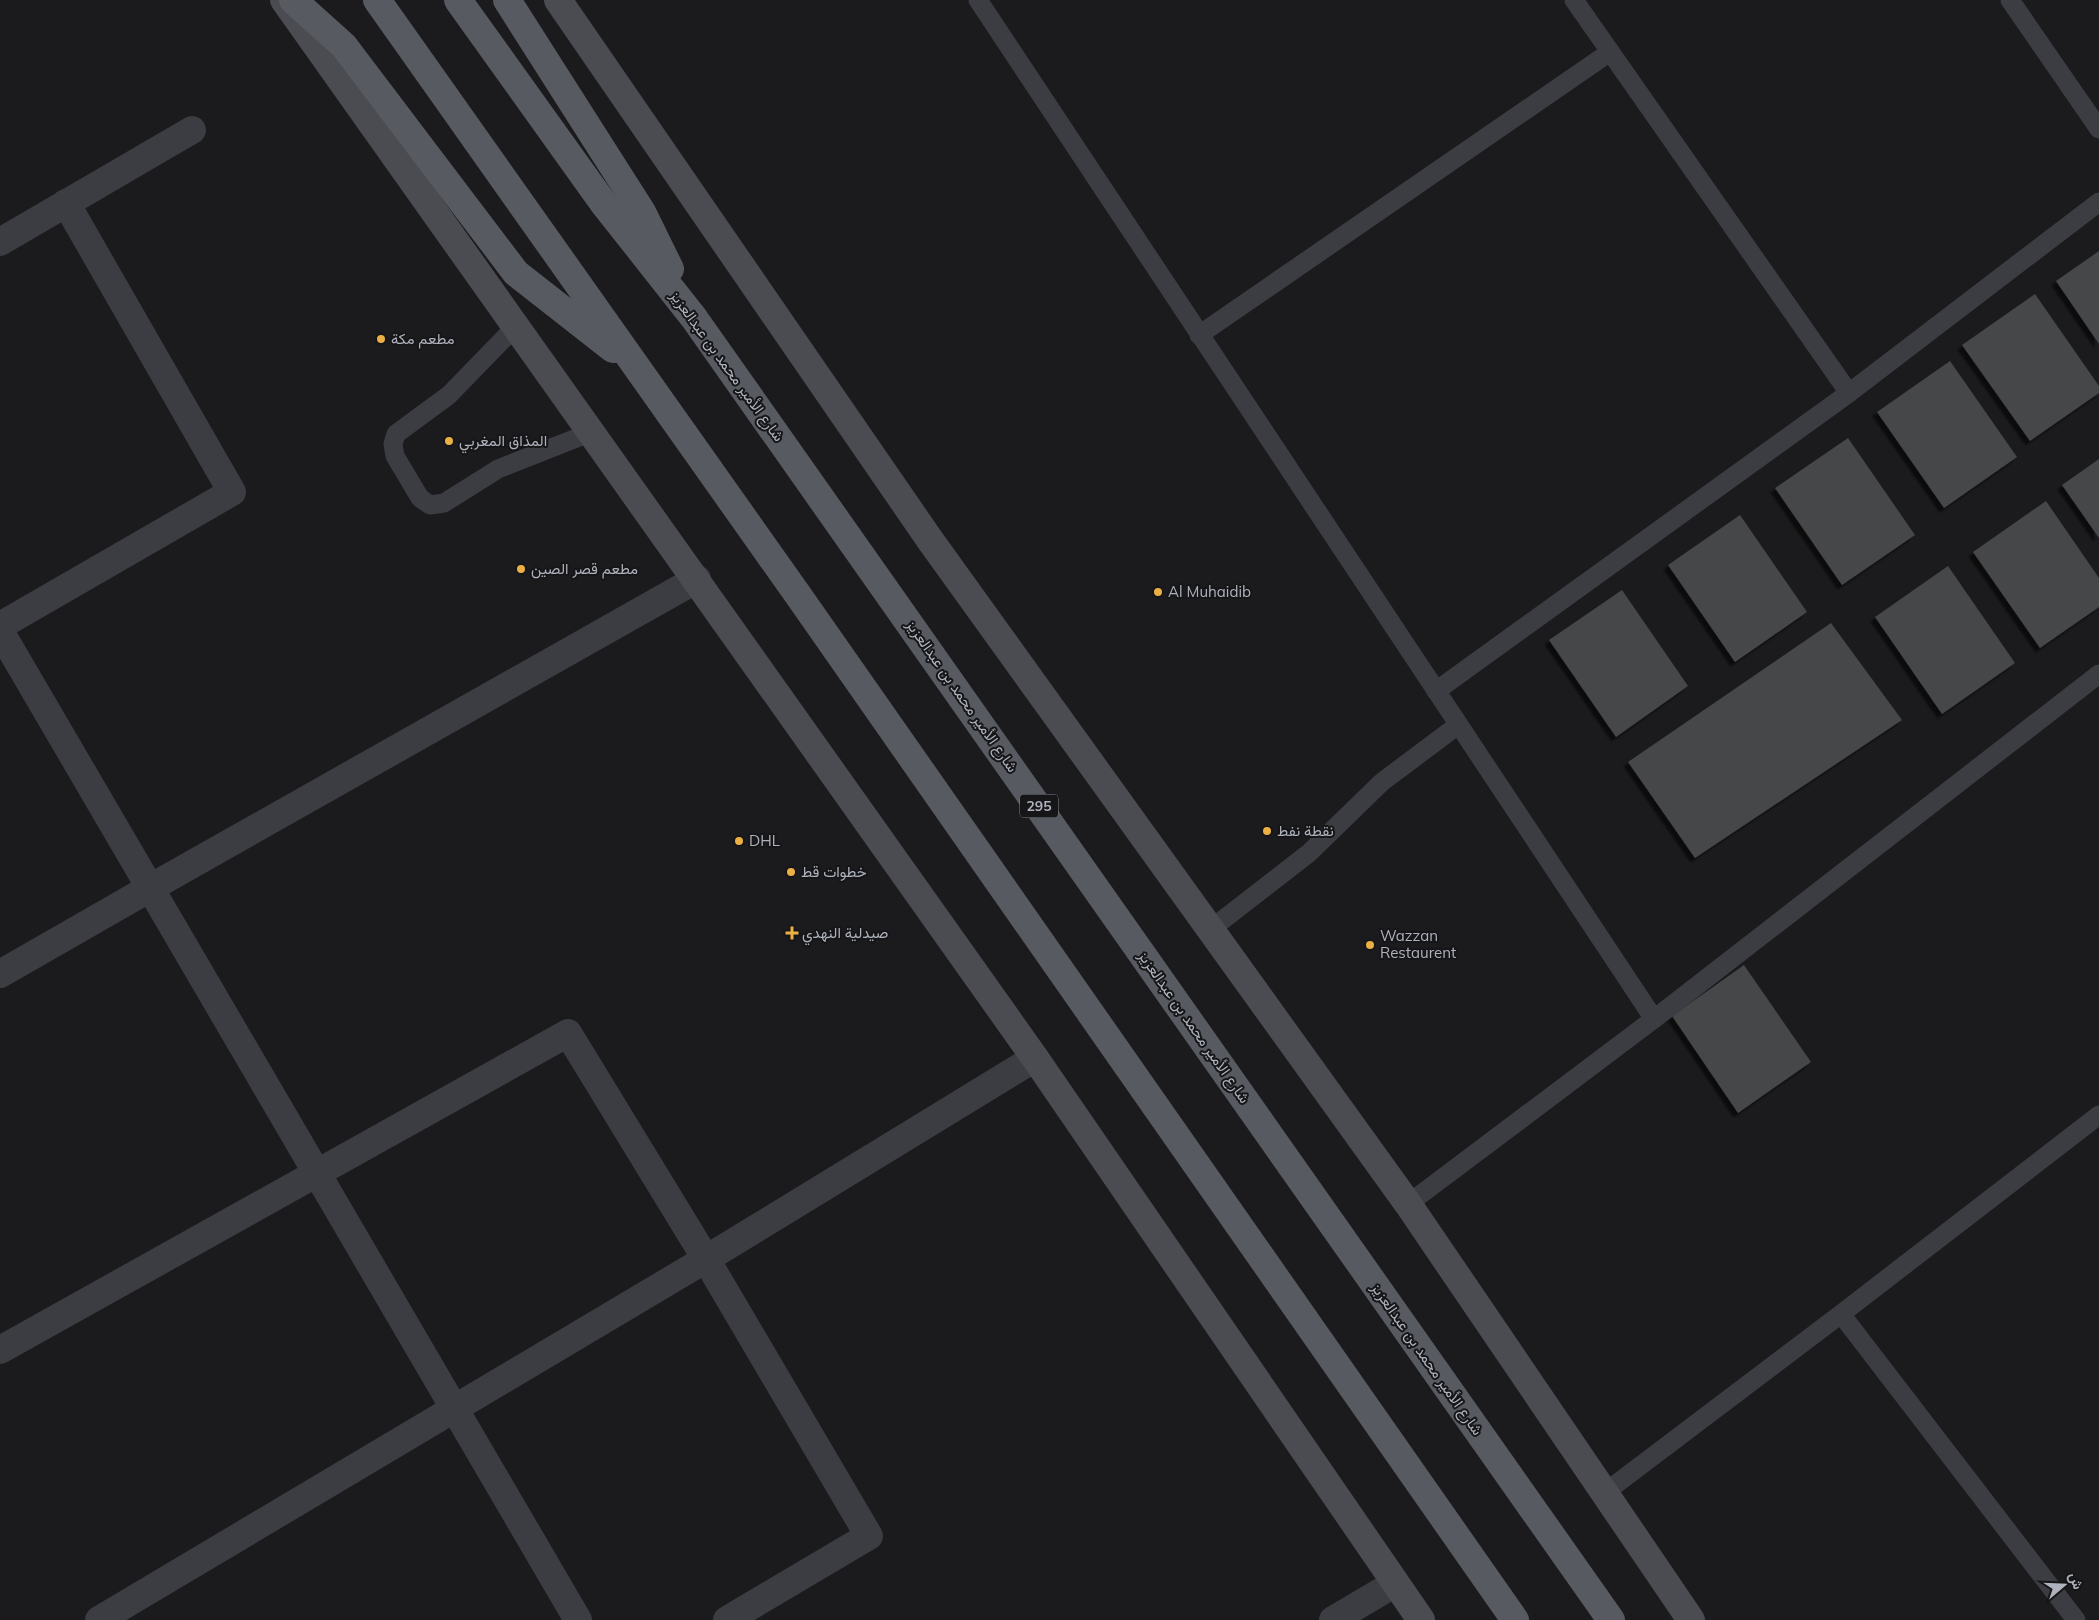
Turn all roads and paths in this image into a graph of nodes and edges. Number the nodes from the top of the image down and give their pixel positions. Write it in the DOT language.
graph roads {
  1 [pos="284,0"];
  2 [pos="293,0"];
  3 [pos="377,0"];
  4 [pos="458,0"];
  5 [pos="507,0"];
  6 [pos="558,0"];
  7 [pos="978,0"];
  8 [pos="1574,0"];
  9 [pos="2010,0"];
  10 [pos="1610,52"];
  11 [pos="2099,129"];
  12 [pos="192,130"];
  13 [pos="2099,202"];
  14 [pos="66,203"];
  15 [pos="0,242"];
  16 [pos="694,318"];
  17 [pos="516,326"];
  18 [pos="1199,335"];
  19 [pos="637,368"];
  20 [pos="1849,393"];
  21 [pos="592,432"];
  22 [pos="697,579"];
  23 [pos="0,626"];
  24 [pos="0,631"];
  25 [pos="2099,674"];
  26 [pos="1436,691"];
  27 [pos="1458,725"];
  28 [pos="150,888"];
  29 [pos="1211,929"];
  30 [pos="0,974"];
  31 [pos="1654,1019"];
  32 [pos="1036,1058"];
  33 [pos="2099,1115"];
  34 [pos="317,1173"];
  35 [pos="1408,1204"];
  36 [pos="706,1259"];
  37 [pos="1841,1314"];
  38 [pos="0,1350"];
  39 [pos="454,1408"];
  40 [pos="1603,1494"];
  41 [pos="1394,1584"];
  42 [pos="99,1620"];
  43 [pos="578,1620"];
  44 [pos="727,1620"];
  45 [pos="1333,1620"];
  46 [pos="1421,1620"];
  47 [pos="1515,1620"];
  48 [pos="1611,1620"];
  49 [pos="1691,1620"];
  50 [pos="2076,1620"];
  1 -- 17 [label="main road"];
  2 -- 19 [label="main road"];
  3 -- 19 [label="main road"];
  4 -- 16 [label="main road, شارع الأمير محمد بن عبدالعزيز / 295"];
  5 -- 16 [label="main road"];
  6 -- 29 [label="main road"];
  7 -- 18 [label="lane"];
  8 -- 10 [label="lane"];
  9 -- 11 [label="lane"];
  10 -- 18 [label="lane"];
  10 -- 20 [label="lane"];
  12 -- 14 [label="street"];
  13 -- 20 [label="lane"];
  14 -- 15 [label="street"];
  14 -- 23 [label="street"];
  16 -- 48 [label="main road, شارع الأمير محمد بن عبدالعزيز / 295"];
  17 -- 21 [label="main road"];
  17 -- 21 [label="lane"];
  18 -- 26 [label="lane"];
  19 -- 47 [label="main road"];
  20 -- 26 [label="lane"];
  21 -- 22 [label="main road"];
  22 -- 28 [label="street"];
  22 -- 32 [label="main road"];
  24 -- 28 [label="street"];
  25 -- 31 [label="lane"];
  26 -- 27 [label="lane"];
  27 -- 29 [label="lane"];
  27 -- 31 [label="lane"];
  28 -- 30 [label="street"];
  28 -- 34 [label="street"];
  29 -- 35 [label="main road"];
  31 -- 35 [label="lane"];
  32 -- 36 [label="street"];
  32 -- 41 [label="main road"];
  33 -- 37 [label="lane"];
  34 -- 36 [label="street"];
  34 -- 38 [label="street"];
  34 -- 39 [label="street"];
  35 -- 40 [label="main road"];
  36 -- 39 [label="street"];
  36 -- 44 [label="street"];
  37 -- 40 [label="lane"];
  37 -- 50 [label="lane"];
  39 -- 42 [label="street"];
  39 -- 43 [label="street"];
  40 -- 49 [label="main road"];
  41 -- 45 [label="street"];
  41 -- 46 [label="main road"];
}
